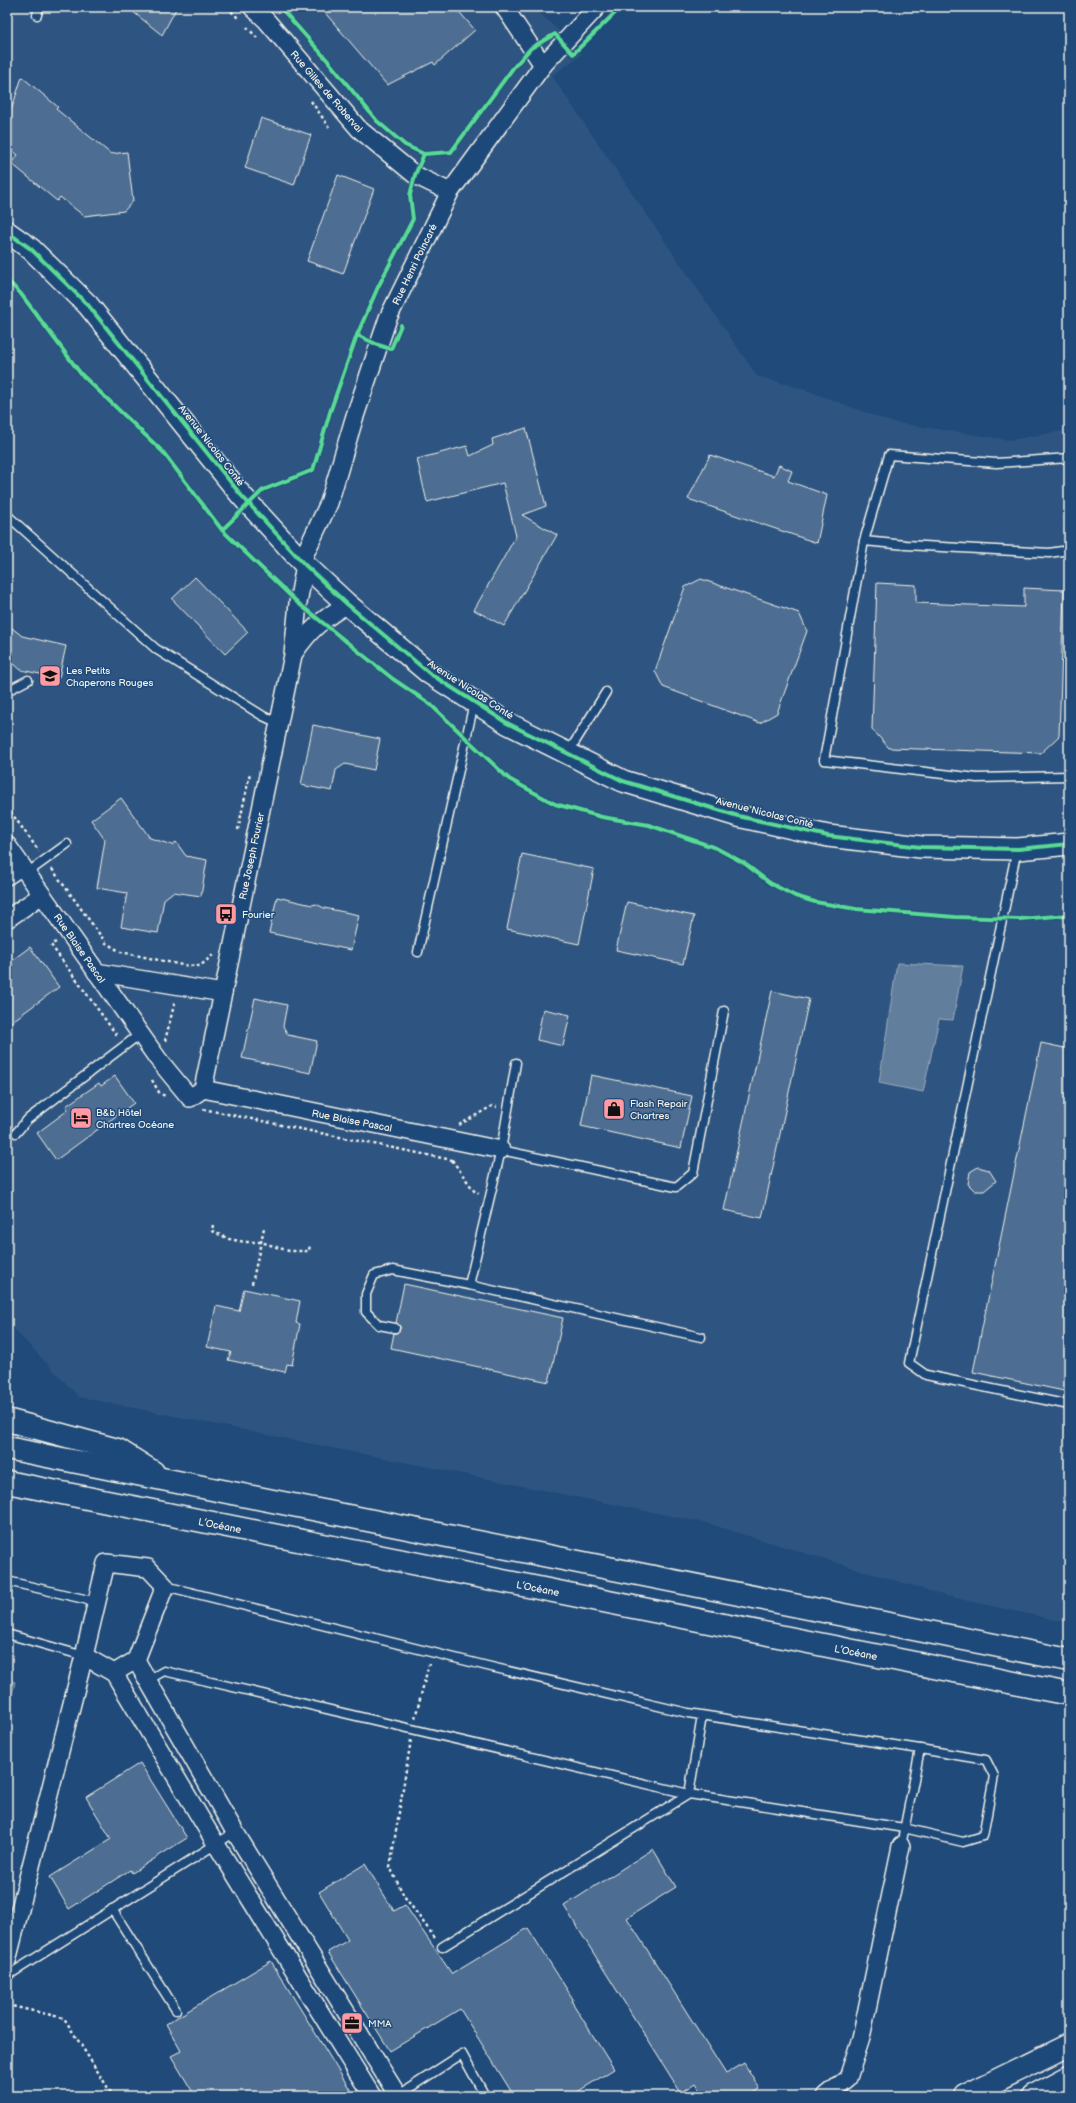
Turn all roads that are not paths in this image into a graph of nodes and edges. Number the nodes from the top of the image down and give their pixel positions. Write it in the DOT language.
graph roads {
  1 [pos="252,7"];
  2 [pos="504,7"];
  3 [pos="597,7"];
  4 [pos="543,65"];
  5 [pos="450,192"];
  6 [pos="7,232"];
  7 [pos="1069,458"];
  8 [pos="7,515"];
  9 [pos="864,541"];
  10 [pos="1069,550"];
  11 [pos="304,562"];
  12 [pos="347,604"];
  13 [pos="292,655"];
  14 [pos="28,680"];
  15 [pos="7,691"];
  16 [pos="606,692"];
  17 [pos="475,702"];
  18 [pos="278,722"];
  19 [pos="568,753"];
  20 [pos="1069,776"];
  21 [pos="67,844"];
  22 [pos="1069,844"];
  23 [pos="7,845"];
  24 [pos="1018,849"];
  25 [pos="25,869"];
  26 [pos="7,876"];
  27 [pos="42,894"];
  28 [pos="7,919"];
  29 [pos="418,952"];
  30 [pos="96,972"];
  31 [pos="223,993"];
  32 [pos="724,1011"];
  33 [pos="140,1034"];
  34 [pos="516,1063"];
  35 [pos="197,1094"];
  36 [pos="16,1133"];
  37 [pos="501,1150"];
  38 [pos="469,1285"];
  39 [pos="395,1328"];
  40 [pos="701,1338"];
  41 [pos="1069,1406"];
  42 [pos="7,1420"];
  43 [pos="7,1448"];
  44 [pos="165,1480"];
  45 [pos="7,1482"];
  46 [pos="7,1581"];
  47 [pos="165,1586"];
  48 [pos="97,1602"];
  49 [pos="7,1634"];
  50 [pos="84,1656"];
  51 [pos="136,1660"];
  52 [pos="1069,1660"];
  53 [pos="114,1673"];
  54 [pos="148,1680"];
  55 [pos="127,1693"];
  56 [pos="1069,1694"];
  57 [pos="702,1716"];
  58 [pos="920,1749"];
  59 [pos="689,1794"];
  60 [pos="904,1828"];
  61 [pos="235,1832"];
  62 [pos="216,1844"];
  63 [pos="901,1846"];
  64 [pos="112,1909"];
  65 [pos="442,1947"];
  66 [pos="7,1961"];
  67 [pos="7,1976"];
  68 [pos="176,2010"];
  69 [pos="1069,2045"];
  70 [pos="1069,2077"];
  71 [pos="372,2096"];
  72 [pos="397,2096"];
  73 [pos="485,2096"];
  74 [pos="826,2096"];
  75 [pos="965,2096"];
  76 [pos="1033,2096"];
  1 -- 5 [label="street, Rue Gilles de Roberval"];
  2 -- 4 [label="street"];
  3 -- 4 [label="street, Rue Henri Poincaré"];
  4 -- 5 [label="street, Rue Henri Poincaré"];
  5 -- 11 [label="street, Rue Henri Poincaré"];
  6 -- 11 [label="street, Avenue Nicolas Conté"];
  7 -- 9 [label="lane"];
  8 -- 18 [label="lane"];
  9 -- 10 [label="lane"];
  9 -- 20 [label="lane"];
  11 -- 12 [label="street, Avenue Nicolas Conté"];
  11 -- 13 [label="street, Rue Joseph Fourier"];
  12 -- 13 [label="street, Rue Joseph Fourier"];
  12 -- 17 [label="street, Avenue Nicolas Conté"];
  13 -- 18 [label="street, Rue Joseph Fourier"];
  14 -- 15 [label="lane"];
  16 -- 19 [label="lane"];
  17 -- 19 [label="street, Avenue Nicolas Conté"];
  17 -- 29 [label="lane"];
  18 -- 31 [label="street, Rue Joseph Fourier"];
  19 -- 24 [label="street, Avenue Nicolas Conté"];
  21 -- 25 [label="lane"];
  22 -- 24 [label="street, Avenue Nicolas Conté"];
  23 -- 25 [label="street, Rue Blaise Pascal"];
  24 -- 41 [label="lane"];
  25 -- 26 [label="street"];
  25 -- 27 [label="street, Rue Blaise Pascal"];
  27 -- 28 [label="street"];
  27 -- 30 [label="street, Rue Blaise Pascal"];
  30 -- 31 [label="street"];
  30 -- 33 [label="street, Rue Blaise Pascal"];
  31 -- 35 [label="street, Rue Joseph Fourier"];
  32 -- 37 [label="lane"];
  33 -- 35 [label="street, Rue Blaise Pascal"];
  33 -- 36 [label="lane"];
  34 -- 37 [label="lane"];
  35 -- 37 [label="street, Rue Blaise Pascal"];
  37 -- 38 [label="lane"];
  38 -- 39 [label="lane"];
  38 -- 40 [label="lane"];
  42 -- 44 [label="main road"];
  43 -- 44 [label="main road"];
  44 -- 52 [label="main road"];
  45 -- 56 [label="main road, L’Océane"];
  46 -- 48 [label="lane"];
  47 -- 48 [label="street"];
  47 -- 51 [label="street"];
  47 -- 57 [label="lane"];
  48 -- 50 [label="street"];
  49 -- 50 [label="lane"];
  50 -- 53 [label="street"];
  50 -- 66 [label="street"];
  51 -- 53 [label="street"];
  51 -- 54 [label="street"];
  53 -- 55 [label="street"];
  54 -- 55 [label="street"];
  54 -- 59 [label="lane"];
  54 -- 61 [label="street"];
  55 -- 62 [label="street"];
  57 -- 58 [label="lane"];
  57 -- 59 [label="lane"];
  58 -- 60 [label="lane"];
  58 -- 60 [label="lane"];
  59 -- 60 [label="lane"];
  59 -- 65 [label="lane"];
  60 -- 63 [label="lane"];
  61 -- 62 [label="lane"];
  61 -- 72 [label="street"];
  62 -- 64 [label="lane"];
  62 -- 71 [label="street"];
  63 -- 74 [label="street"];
  64 -- 67 [label="lane"];
  64 -- 68 [label="lane"];
  69 -- 75 [label="main road"];
  70 -- 76 [label="main road"];
  72 -- 73 [label="lane"];
}
